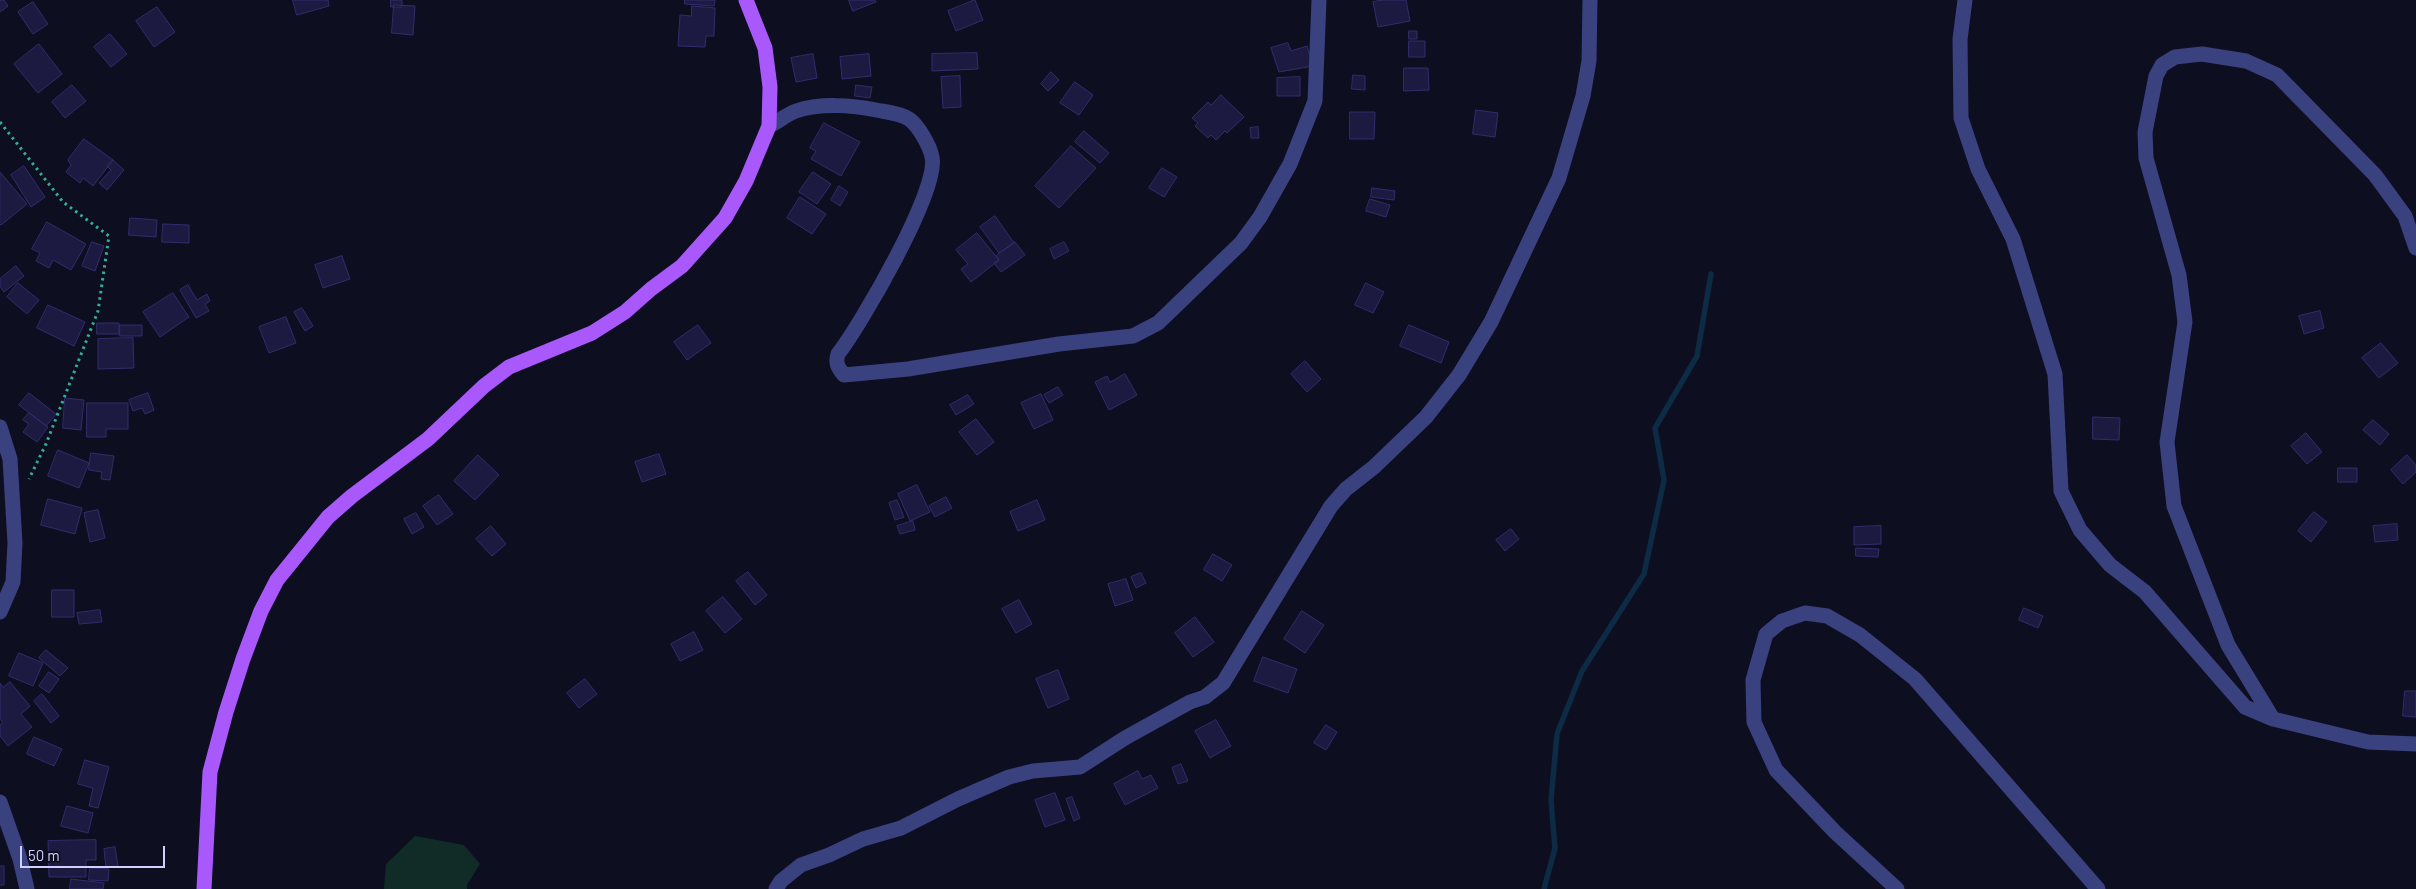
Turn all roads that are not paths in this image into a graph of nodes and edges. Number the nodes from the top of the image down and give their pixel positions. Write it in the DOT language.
graph roads {
  1 [pos="746,0"];
  2 [pos="1319,0"];
  3 [pos="1590,0"];
  4 [pos="1965,0"];
  5 [pos="769,126"];
  6 [pos="2416,248"];
  7 [pos="0,427"];
  8 [pos="0,612"];
  9 [pos="2273,719"];
  10 [pos="2416,744"];
  11 [pos="0,802"];
  12 [pos="27,889"];
  13 [pos="204,889"];
  14 [pos="776,889"];
  15 [pos="1897,889"];
  16 [pos="2098,889"];
  1 -- 5 [label="main road"];
  2 -- 5 [label="street"];
  3 -- 14 [label="street"];
  4 -- 9 [label="street"];
  5 -- 13 [label="main road"];
  6 -- 9 [label="street"];
  7 -- 8 [label="street"];
  9 -- 10 [label="street"];
  11 -- 12 [label="street"];
  15 -- 16 [label="street"];
}
